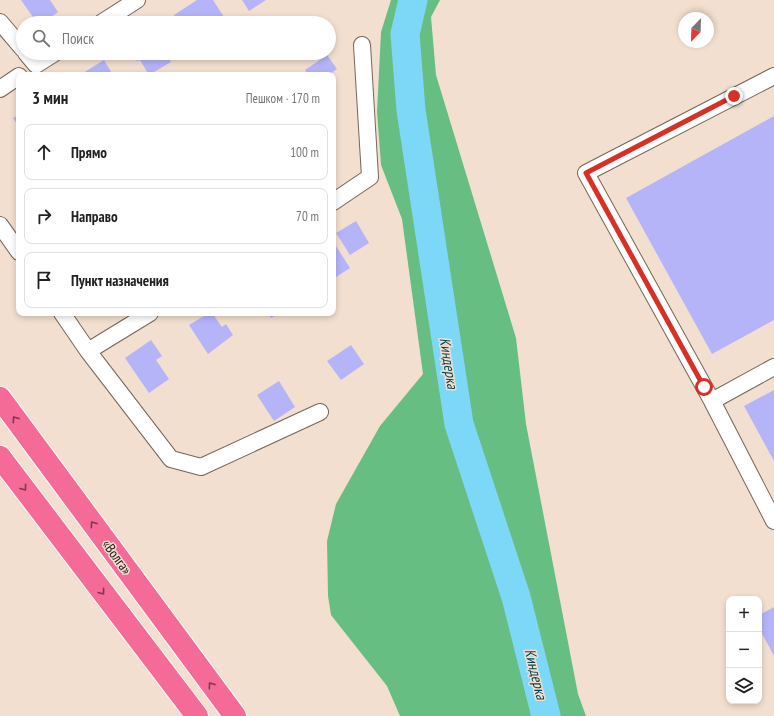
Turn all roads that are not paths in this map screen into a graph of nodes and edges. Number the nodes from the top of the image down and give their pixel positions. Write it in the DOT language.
graph roads {
  1 [pos="136,0"];
  2 [pos="112,16"];
  3 [pos="0,22"];
  4 [pos="16,41"];
  5 [pos="362,45"];
  6 [pos="30,60"];
  7 [pos="23,72"];
  8 [pos="774,76"];
  9 [pos="16,79"];
  10 [pos="0,89"];
  11 [pos="336,200"];
  12 [pos="0,225"];
  13 [pos="16,248"];
  14 [pos="64,316"];
  15 [pos="145,316"];
  16 [pos="88,351"];
  17 [pos="774,367"];
  18 [pos="0,398"];
  19 [pos="712,401"];
  20 [pos="320,412"];
  21 [pos="0,457"];
  22 [pos="774,521"];
  23 [pos="197,716"];
  24 [pos="235,716"];
  1 -- 2 [label="street"];
  3 -- 4 [label="street"];
  5 -- 11 [label="street"];
  6 -- 7 [label="street"];
  8 -- 19 [label="street"];
  9 -- 10 [label="street"];
  12 -- 13 [label="street"];
  14 -- 16 [label="street"];
  15 -- 16 [label="street"];
  16 -- 20 [label="street"];
  17 -- 19 [label="street"];
  24 -- 18 [label="highway, «Волга», one-way"];
  19 -- 22 [label="street"];
  21 -- 23 [label="highway, one-way"];
}
